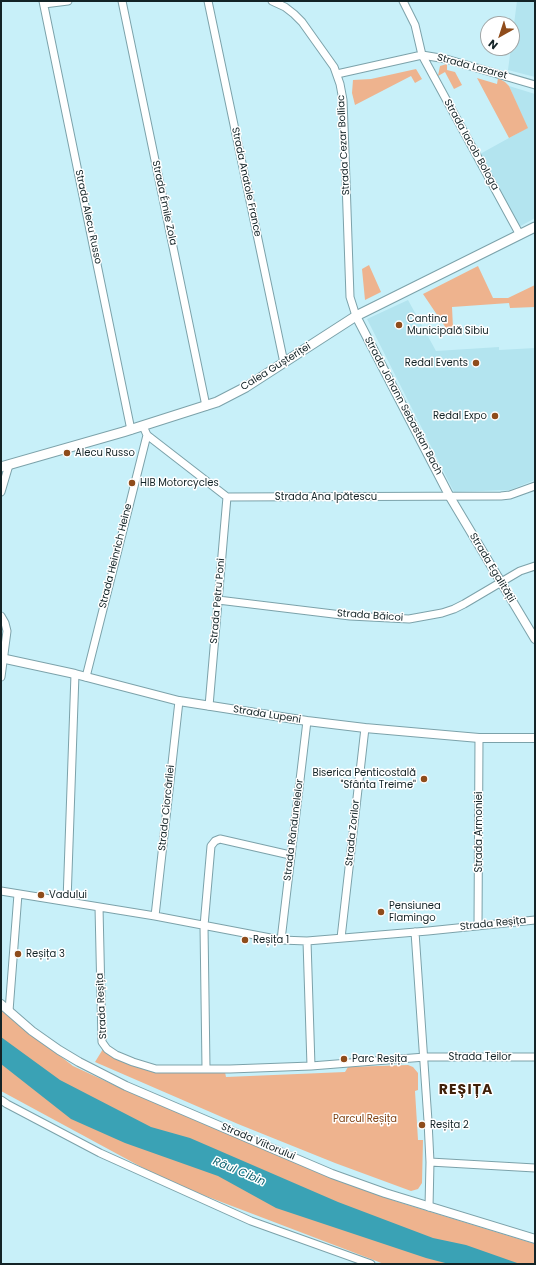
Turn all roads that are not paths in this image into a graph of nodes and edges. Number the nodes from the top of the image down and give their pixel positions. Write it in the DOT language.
graph roads {
  1 [pos="68,1"];
  2 [pos="122,1"];
  3 [pos="208,1"];
  4 [pos="272,1"];
  5 [pos="403,1"];
  6 [pos="44,3"];
  7 [pos="422,55"];
  8 [pos="337,74"];
  9 [pos="535,85"];
  10 [pos="534,231"];
  11 [pos="520,235"];
  12 [pos="356,316"];
  13 [pos="284,363"];
  14 [pos="206,406"];
  15 [pos="143,426"];
  16 [pos="131,430"];
  17 [pos="147,435"];
  18 [pos="5,466"];
  19 [pos="535,486"];
  20 [pos="1,492"];
  21 [pos="227,497"];
  22 [pos="450,497"];
  23 [pos="535,566"];
  24 [pos="500,582"];
  25 [pos="218,600"];
  26 [pos="1,616"];
  27 [pos="535,639"];
  28 [pos="2,658"];
  29 [pos="75,674"];
  30 [pos="1,676"];
  31 [pos="86,677"];
  32 [pos="179,700"];
  33 [pos="209,706"];
  34 [pos="307,721"];
  35 [pos="365,728"];
  36 [pos="479,738"];
  37 [pos="535,738"];
  38 [pos="290,855"];
  39 [pos="1,891"];
  40 [pos="18,894"];
  41 [pos="67,901"];
  42 [pos="100,907"];
  43 [pos="155,916"];
  44 [pos="535,920"];
  45 [pos="204,926"];
  46 [pos="478,926"];
  47 [pos="415,932"];
  48 [pos="341,938"];
  49 [pos="281,940"];
  50 [pos="307,941"];
  51 [pos="1,1004"];
  52 [pos="9,1011"];
  53 [pos="425,1057"];
  54 [pos="535,1057"];
  55 [pos="310,1066"];
  56 [pos="206,1068"];
  57 [pos="1,1100"];
  58 [pos="430,1162"];
  59 [pos="535,1168"];
  60 [pos="429,1207"];
  61 [pos="535,1239"];
  62 [pos="371,1264"];
  1 -- 6 [label="street"];
  2 -- 14 [label="street, Strada Émile Zola"];
  3 -- 13 [label="street, Strada Anatole France"];
  4 -- 8 [label="street, Strada Cezar Bolliac"];
  5 -- 7 [label="street, Strada Iacob Bologa"];
  6 -- 16 [label="street, Strada Alecu Russo"];
  7 -- 8 [label="street, Strada Lazaret"];
  7 -- 9 [label="street, Strada Lazaret"];
  7 -- 11 [label="street, Strada Iacob Bologa"];
  8 -- 12 [label="street, Strada Cezar Bolliac"];
  10 -- 11 [label="main road, Calea Gușteriței"];
  11 -- 12 [label="main road, Calea Gușteriței"];
  12 -- 13 [label="main road, Calea Gușteriței"];
  12 -- 22 [label="street, Strada Johann Sebastian Bach"];
  13 -- 14 [label="main road, Calea Gușteriței"];
  14 -- 15 [label="main road, Calea Gușteriței"];
  15 -- 16 [label="main road, Calea Gușteriței"];
  15 -- 17 [label="street"];
  16 -- 18 [label="main road, Calea Gușteriței"];
  17 -- 21 [label="street"];
  17 -- 31 [label="street, Strada Heinrich Heine"];
  18 -- 20 [label="street"];
  19 -- 22 [label="street, Strada Ana Ipătescu"];
  21 -- 22 [label="street, Strada Ana Ipătescu"];
  21 -- 25 [label="street, Strada Petru Poni"];
  22 -- 24 [label="street, Strada Egalității"];
  23 -- 24 [label="street, Strada Băicoi"];
  24 -- 25 [label="street, Strada Băicoi"];
  24 -- 27 [label="street, Strada Egalității"];
  25 -- 33 [label="street, Strada Petru Poni"];
  26 -- 28 [label="street"];
  28 -- 29 [label="street, Strada Lupeni"];
  28 -- 30 [label="street"];
  29 -- 31 [label="street, Strada Lupeni"];
  29 -- 41 [label="street"];
  31 -- 32 [label="street, Strada Lupeni"];
  32 -- 33 [label="street, Strada Lupeni"];
  32 -- 43 [label="street, Strada Ciorcârliei"];
  33 -- 34 [label="street, Strada Lupeni"];
  34 -- 35 [label="street, Strada Lupeni"];
  34 -- 38 [label="street, Strada Rândunelelor"];
  35 -- 36 [label="street, Strada Lupeni"];
  35 -- 48 [label="street, Strada Zorilor"];
  36 -- 37 [label="street, Strada Lupeni"];
  36 -- 46 [label="street, Strada Armoniei"];
  38 -- 45 [label="street"];
  38 -- 49 [label="street, Strada Rândunelelor"];
  39 -- 40 [label="street, Strada Reșița"];
  40 -- 41 [label="street, Strada Reșița"];
  40 -- 52 [label="street"];
  41 -- 42 [label="street, Strada Reșița"];
  42 -- 43 [label="street, Strada Reșița"];
  42 -- 56 [label="street, Strada Reșița"];
  43 -- 45 [label="street, Strada Reșița"];
  44 -- 46 [label="street, Strada Reșița"];
  45 -- 49 [label="street, Strada Reșița"];
  45 -- 56 [label="street"];
  46 -- 47 [label="street, Strada Reșița"];
  47 -- 48 [label="street, Strada Reșița"];
  47 -- 53 [label="street"];
  48 -- 50 [label="street, Strada Reșița"];
  49 -- 50 [label="street, Strada Reșița"];
  50 -- 55 [label="street"];
  51 -- 52 [label="street, Strada Viitorului"];
  52 -- 60 [label="street, Strada Viitorului"];
  53 -- 54 [label="street, Strada Teilor"];
  53 -- 55 [label="street, Strada Reșița"];
  53 -- 58 [label="street"];
  55 -- 56 [label="street, Strada Reșița"];
  57 -- 62 [label="street"];
  58 -- 59 [label="street"];
  58 -- 60 [label="street"];
  60 -- 61 [label="street, Strada Viitorului"];
}
